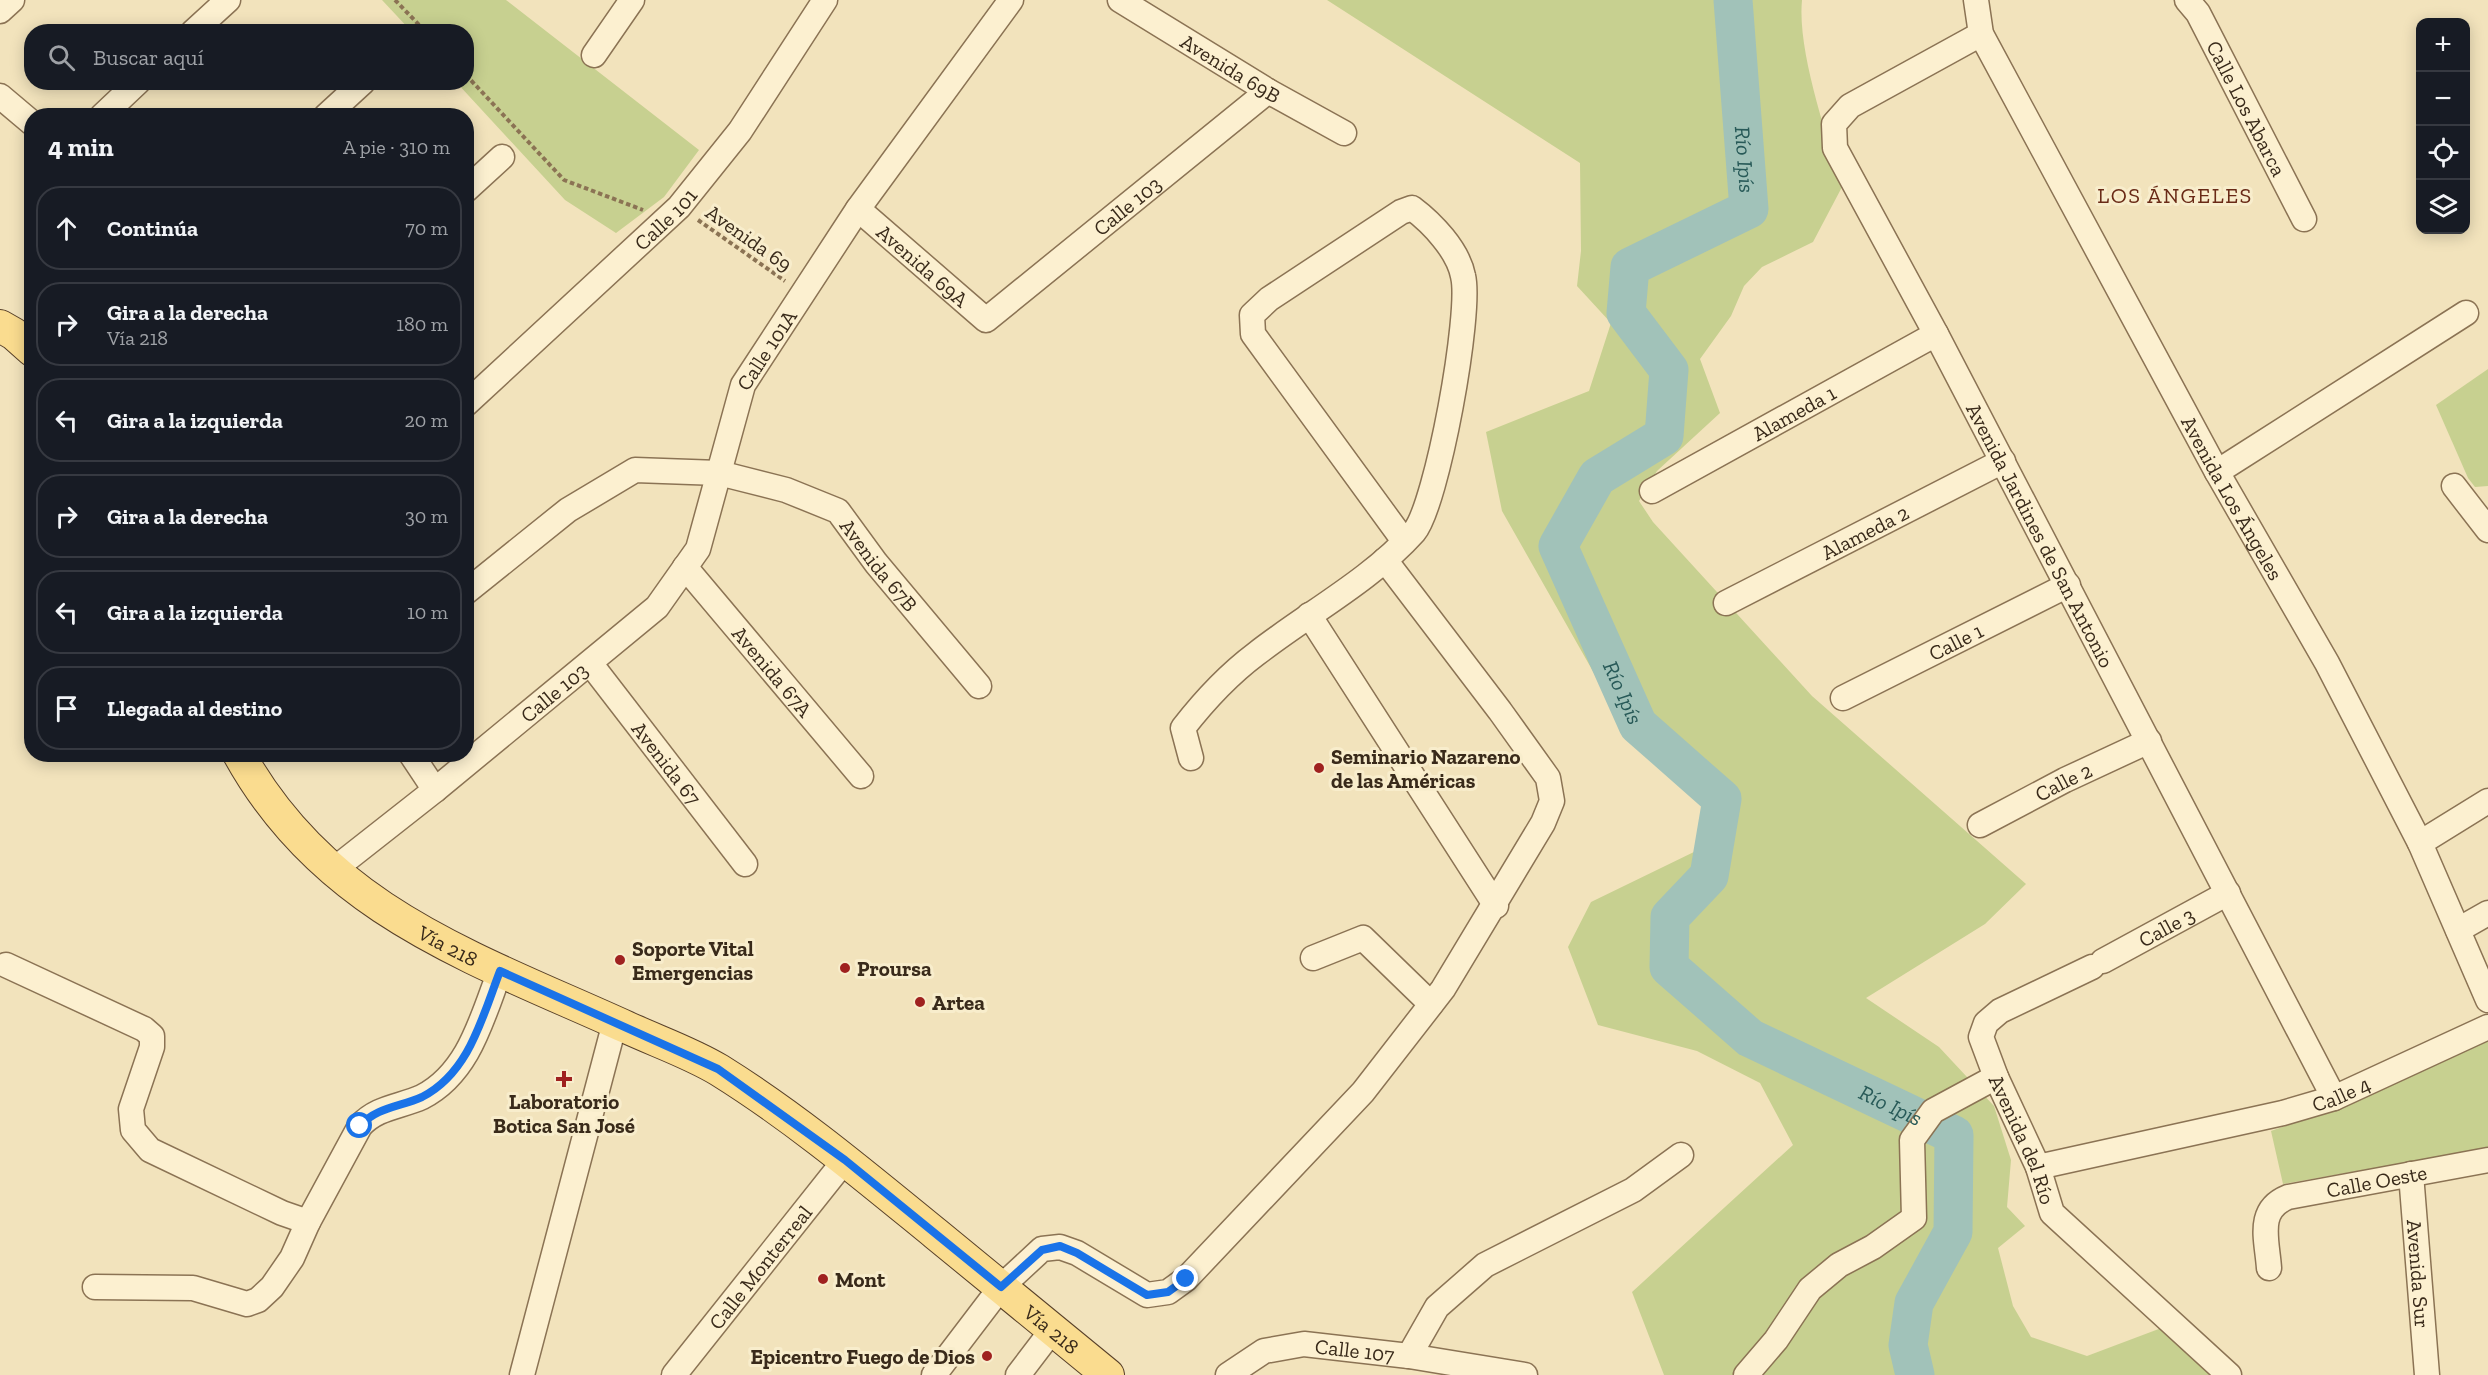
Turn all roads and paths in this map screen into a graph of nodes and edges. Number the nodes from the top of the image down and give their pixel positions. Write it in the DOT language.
graph roads {
  1 [pos="12,0"];
  2 [pos="228,0"];
  3 [pos="395,0"];
  4 [pos="632,0"];
  5 [pos="825,0"];
  6 [pos="1011,0"];
  7 [pos="1120,0"];
  8 [pos="1976,0"];
  9 [pos="2187,0"];
  10 [pos="0,11"];
  11 [pos="202,24"];
  12 [pos="417,24"];
  13 [pos="1981,34"];
  14 [pos="594,55"];
  15 [pos="474,84"];
  16 [pos="130,90"];
  17 [pos="354,90"];
  18 [pos="1268,91"];
  19 [pos="0,96"];
  20 [pos="110,108"];
  21 [pos="335,108"];
  22 [pos="24,116"];
  23 [pos="1344,133"];
  24 [pos="502,157"];
  25 [pos="474,183"];
  26 [pos="858,209"];
  27 [pos="673,213"];
  28 [pos="2304,219"];
  29 [pos="803,293"];
  30 [pos="2466,313"];
  31 [pos="986,320"];
  32 [pos="0,326"];
  33 [pos="1936,334"];
  34 [pos="24,343"];
  35 [pos="474,397"];
  36 [pos="2003,461"];
  37 [pos="2217,472"];
  38 [pos="719,473"];
  39 [pos="2454,486"];
  40 [pos="1652,491"];
  41 [pos="2488,530"];
  42 [pos="1404,541"];
  43 [pos="1385,560"];
  44 [pos="685,567"];
  45 [pos="2068,585"];
  46 [pos="474,586"];
  47 [pos="1726,603"];
  48 [pos="1309,615"];
  49 [pos="590,663"];
  50 [pos="979,686"];
  51 [pos="1843,698"];
  52 [pos="2149,741"];
  53 [pos="474,758"];
  54 [pos="1191,758"];
  55 [pos="243,762"];
  56 [pos="416,762"];
  57 [pos="469,762"];
  58 [pos="861,776"];
  59 [pos="435,790"];
  60 [pos="2488,801"];
  61 [pos="1980,825"];
  62 [pos="2420,843"];
  63 [pos="745,864"];
  64 [pos="332,871"];
  65 [pos="2228,892"];
  66 [pos="1496,906"];
  67 [pos="2488,913"];
  68 [pos="2458,930"];
  69 [pos="1312,958"];
  70 [pos="2098,964"];
  71 [pos="6,965"];
  72 [pos="500,971"];
  73 [pos="2488,1000"];
  74 [pos="1431,1004"];
  75 [pos="615,1022"];
  76 [pos="2488,1027"];
  77 [pos="1996,1077"];
  78 [pos="2334,1098"];
  79 [pos="1681,1155"];
  80 [pos="845,1160"];
  81 [pos="2488,1161"];
  82 [pos="2038,1167"];
  83 [pos="2411,1174"];
  84 [pos="308,1222"];
  85 [pos="2269,1268"];
  86 [pos="95,1287"];
  87 [pos="1001,1287"];
  88 [pos="1053,1329"];
  89 [pos="1409,1356"];
  90 [pos="522,1375"];
  91 [pos="674,1375"];
  92 [pos="934,1375"];
  93 [pos="1018,1375"];
  94 [pos="1108,1375"];
  95 [pos="1228,1375"];
  96 [pos="1525,1375"];
  97 [pos="1746,1375"];
  98 [pos="2229,1375"];
  99 [pos="2427,1375"];
  1 -- 10 [label="street"];
  2 -- 11 [label="street"];
  3 -- 12 [label="path"];
  4 -- 14 [label="street"];
  5 -- 27 [label="street, Calle 101"];
  6 -- 26 [label="street, Calle 101A"];
  7 -- 18 [label="street, Avenida 69B"];
  8 -- 13 [label="street, Avenida Los Ángeles"];
  9 -- 28 [label="street, Calle Los Abarca"];
  13 -- 33 [label="street, Avenida Jardines de San Antonio"];
  13 -- 37 [label="street, Avenida Los Ángeles"];
  15 -- 27 [label="path, Avenida 69"];
  16 -- 20 [label="street"];
  17 -- 21 [label="street"];
  18 -- 23 [label="street, Avenida 69B"];
  18 -- 31 [label="street, Calle 103"];
  19 -- 22 [label="street"];
  24 -- 25 [label="street"];
  26 -- 29 [label="street, Calle 101A"];
  26 -- 31 [label="street, Avenida 69A"];
  27 -- 29 [label="path, Avenida 69"];
  27 -- 35 [label="street, Calle 101"];
  29 -- 38 [label="street, Calle 101A"];
  30 -- 37 [label="street"];
  32 -- 34 [label="main road"];
  33 -- 36 [label="street, Avenida Jardines de San Antonio"];
  33 -- 40 [label="street, Alameda 1"];
  36 -- 45 [label="street, Avenida Jardines de San Antonio"];
  36 -- 47 [label="street, Alameda 2"];
  37 -- 62 [label="street, Avenida Los Ángeles"];
  38 -- 44 [label="street, Calle 103"];
  38 -- 46 [label="street"];
  38 -- 50 [label="street, Avenida 67B"];
  39 -- 41 [label="street"];
  42 -- 42 [label="street"];
  42 -- 43 [label="street"];
  43 -- 48 [label="street"];
  43 -- 66 [label="street"];
  44 -- 49 [label="street, Calle 103"];
  44 -- 58 [label="street, Avenida 67A"];
  45 -- 51 [label="street, Calle 1"];
  45 -- 52 [label="street, Avenida Jardines de San Antonio"];
  48 -- 54 [label="street"];
  48 -- 66 [label="street"];
  49 -- 53 [label="street, Calle 103"];
  49 -- 63 [label="street, Avenida 67"];
  52 -- 61 [label="street, Calle 2"];
  52 -- 65 [label="street, Avenida Jardines de San Antonio"];
  55 -- 64 [label="main road, Vía 218"];
  56 -- 59 [label="street"];
  57 -- 59 [label="street, Calle 103"];
  59 -- 64 [label="street, Calle 103"];
  60 -- 62 [label="street"];
  62 -- 68 [label="street, Avenida Los Ángeles"];
  64 -- 72 [label="main road, Vía 218"];
  65 -- 70 [label="street, Calle 3"];
  65 -- 78 [label="street, Avenida Jardines de San Antonio"];
  66 -- 74 [label="street"];
  67 -- 68 [label="street"];
  68 -- 73 [label="street, Avenida Los Ángeles"];
  69 -- 74 [label="street"];
  70 -- 77 [label="street, Avenida del Río"];
  71 -- 84 [label="street"];
  72 -- 75 [label="main road, Vía 218"];
  72 -- 84 [label="street"];
  74 -- 87 [label="street"];
  75 -- 80 [label="main road, Vía 218"];
  75 -- 90 [label="street"];
  76 -- 78 [label="street, Calle 4"];
  77 -- 82 [label="street, Avenida del Río"];
  77 -- 97 [label="street"];
  78 -- 82 [label="street, Calle 4"];
  79 -- 89 [label="street"];
  80 -- 87 [label="main road, Vía 218"];
  80 -- 91 [label="street, Calle Monterreal"];
  81 -- 83 [label="street, Calle Oeste"];
  82 -- 98 [label="street, Avenida del Río"];
  83 -- 85 [label="street, Calle Oeste"];
  83 -- 99 [label="street, Avenida Sur"];
  84 -- 86 [label="street"];
  87 -- 88 [label="main road, Vía 218"];
  87 -- 92 [label="street"];
  88 -- 93 [label="street"];
  88 -- 94 [label="main road, Vía 218"];
  89 -- 95 [label="street, Calle 107"];
  89 -- 96 [label="street, Calle 107"];
}
